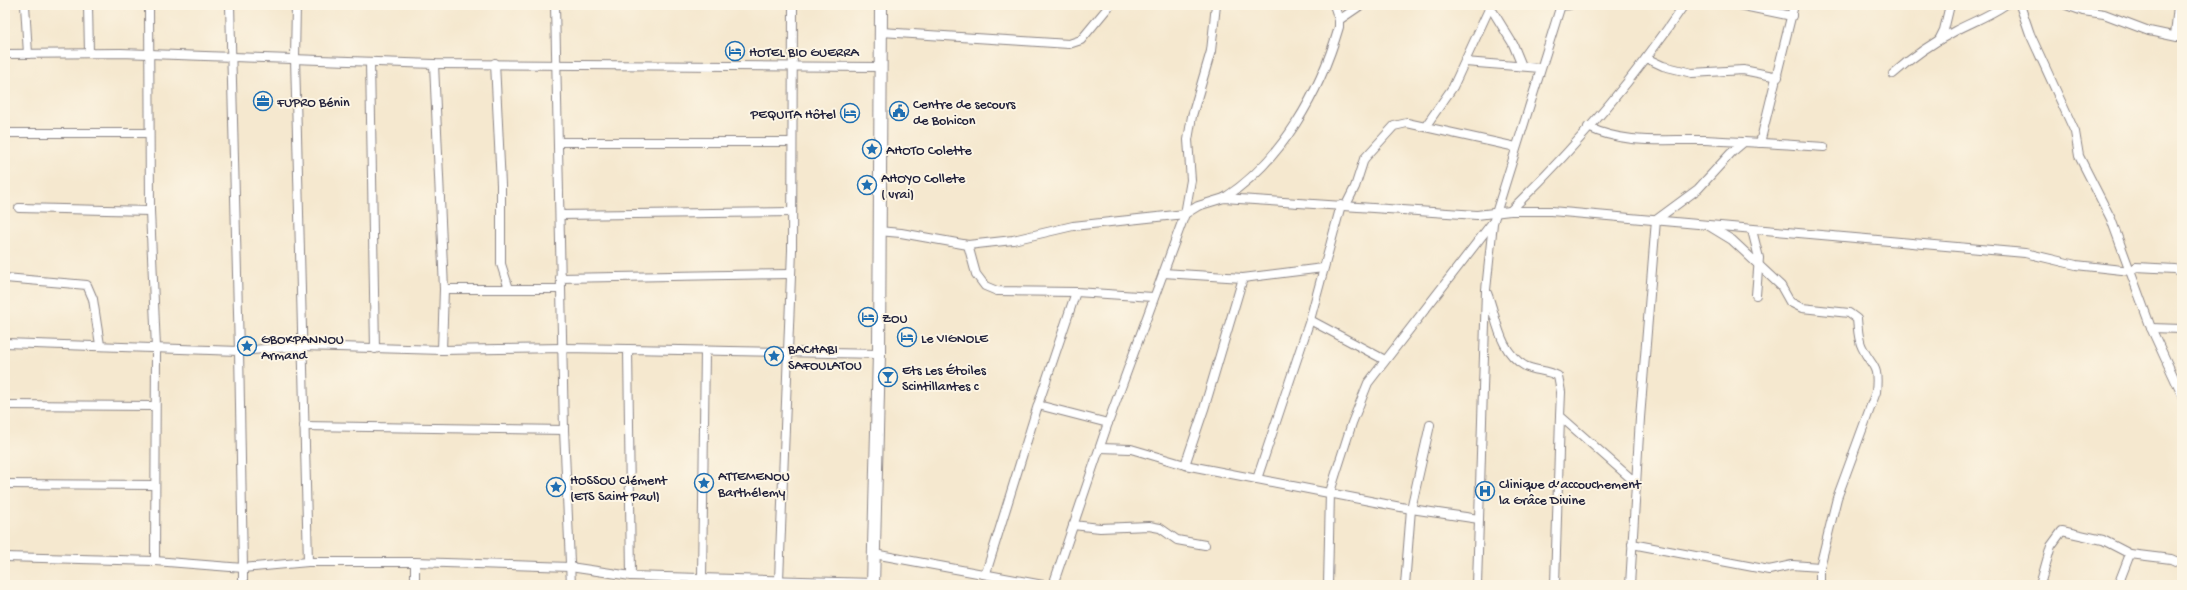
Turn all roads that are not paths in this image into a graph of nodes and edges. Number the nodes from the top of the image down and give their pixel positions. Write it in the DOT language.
graph roads {
  1 [pos="25,5"];
  2 [pos="88,5"];
  3 [pos="149,5"];
  4 [pos="230,5"];
  5 [pos="296,5"];
  6 [pos="555,5"];
  7 [pos="792,5"];
  8 [pos="881,5"];
  9 [pos="1110,5"];
  10 [pos="1216,5"];
  11 [pos="1334,5"];
  12 [pos="1361,5"];
  13 [pos="1570,5"];
  14 [pos="1684,5"];
  15 [pos="1739,5"];
  16 [pos="1794,5"];
  17 [pos="1950,5"];
  18 [pos="2005,5"];
  19 [pos="2020,5"];
  20 [pos="2066,5"];
  21 [pos="2178,5"];
  22 [pos="1490,6"];
  23 [pos="1561,6"];
  24 [pos="1792,16"];
  25 [pos="1339,20"];
  26 [pos="880,32"];
  27 [pos="2178,37"];
  28 [pos="1939,40"];
  29 [pos="89,53"];
  30 [pos="5,54"];
  31 [pos="28,54"];
  32 [pos="149,54"];
  33 [pos="230,56"];
  34 [pos="295,58"];
  35 [pos="1646,58"];
  36 [pos="370,62"];
  37 [pos="1465,62"];
  38 [pos="495,63"];
  39 [pos="434,64"];
  40 [pos="556,64"];
  41 [pos="793,65"];
  42 [pos="1522,66"];
  43 [pos="880,67"];
  44 [pos="1540,68"];
  45 [pos="1893,74"];
  46 [pos="1778,77"];
  47 [pos="1425,127"];
  48 [pos="1588,127"];
  49 [pos="5,133"];
  50 [pos="149,133"];
  51 [pos="558,142"];
  52 [pos="792,142"];
  53 [pos="1744,142"];
  54 [pos="1760,143"];
  55 [pos="1516,147"];
  56 [pos="1824,147"];
  57 [pos="1224,198"];
  58 [pos="1344,205"];
  59 [pos="19,208"];
  60 [pos="150,211"];
  61 [pos="1510,211"];
  62 [pos="792,212"];
  63 [pos="1185,214"];
  64 [pos="1494,214"];
  65 [pos="560,215"];
  66 [pos="1656,220"];
  67 [pos="1493,223"];
  68 [pos="1706,224"];
  69 [pos="1752,230"];
  70 [pos="878,231"];
  71 [pos="968,246"];
  72 [pos="1759,267"];
  73 [pos="1323,268"];
  74 [pos="2131,271"];
  75 [pos="2182,272"];
  76 [pos="1163,273"];
  77 [pos="790,274"];
  78 [pos="5,278"];
  79 [pos="560,278"];
  80 [pos="1243,278"];
  81 [pos="444,289"];
  82 [pos="509,289"];
  83 [pos="560,289"];
  84 [pos="1486,290"];
  85 [pos="1076,292"];
  86 [pos="1756,296"];
  87 [pos="1153,297"];
  88 [pos="1310,320"];
  89 [pos="2151,328"];
  90 [pos="2182,329"];
  91 [pos="5,343"];
  92 [pos="100,345"];
  93 [pos="303,346"];
  94 [pos="156,348"];
  95 [pos="563,348"];
  96 [pos="375,349"];
  97 [pos="628,349"];
  98 [pos="442,350"];
  99 [pos="705,350"];
  100 [pos="239,351"];
  101 [pos="788,352"];
  102 [pos="878,354"];
  103 [pos="1385,360"];
  104 [pos="2182,394"];
  105 [pos="5,405"];
  106 [pos="1038,405"];
  107 [pos="155,406"];
  108 [pos="1560,416"];
  109 [pos="1108,423"];
  110 [pos="1430,425"];
  111 [pos="304,426"];
  112 [pos="564,430"];
  113 [pos="1100,448"];
  114 [pos="1185,465"];
  115 [pos="1257,479"];
  116 [pos="1636,483"];
  117 [pos="5,484"];
  118 [pos="155,485"];
  119 [pos="1330,492"];
  120 [pos="1411,508"];
  121 [pos="1479,519"];
  122 [pos="1073,525"];
  123 [pos="1632,544"];
  124 [pos="1204,545"];
  125 [pos="874,554"];
  126 [pos="2130,554"];
  127 [pos="5,557"];
  128 [pos="155,561"];
  129 [pos="308,562"];
  130 [pos="415,562"];
  131 [pos="2182,564"];
  132 [pos="570,567"];
  133 [pos="1820,567"];
  134 [pos="243,568"];
  135 [pos="986,573"];
  136 [pos="631,576"];
  137 [pos="702,577"];
  138 [pos="779,580"];
  139 [pos="687,581"];
  140 [pos="873,584"];
  141 [pos="243,585"];
  142 [pos="415,585"];
  143 [pos="571,585"];
  144 [pos="1043,585"];
  145 [pos="1053,585"];
  146 [pos="1328,585"];
  147 [pos="1405,585"];
  148 [pos="1477,585"];
  149 [pos="1555,585"];
  150 [pos="1630,585"];
  151 [pos="1820,585"];
  152 [pos="2040,585"];
  153 [pos="2118,585"];
  1 -- 31 [label="street"];
  2 -- 29 [label="street"];
  3 -- 32 [label="street"];
  4 -- 33 [label="street"];
  5 -- 34 [label="street"];
  6 -- 40 [label="street"];
  7 -- 41 [label="street"];
  8 -- 26 [label="street"];
  9 -- 26 [label="street"];
  10 -- 63 [label="street"];
  11 -- 25 [label="street"];
  12 -- 25 [label="street"];
  13 -- 23 [label="street"];
  14 -- 35 [label="street"];
  15 -- 24 [label="street"];
  16 -- 24 [label="street"];
  17 -- 28 [label="street"];
  18 -- 28 [label="street"];
  19 -- 74 [label="street"];
  20 -- 27 [label="street"];
  21 -- 27 [label="street"];
  22 -- 37 [label="street"];
  22 -- 42 [label="street"];
  23 -- 44 [label="street"];
  24 -- 46 [label="street"];
  25 -- 57 [label="street"];
  26 -- 43 [label="street"];
  28 -- 45 [label="street"];
  29 -- 31 [label="street"];
  29 -- 32 [label="street"];
  30 -- 31 [label="street"];
  32 -- 33 [label="street"];
  32 -- 50 [label="street"];
  33 -- 34 [label="street"];
  33 -- 100 [label="street"];
  34 -- 36 [label="street"];
  34 -- 93 [label="street"];
  35 -- 46 [label="street"];
  35 -- 48 [label="street"];
  36 -- 39 [label="street"];
  36 -- 96 [label="street"];
  37 -- 42 [label="street"];
  37 -- 47 [label="street"];
  38 -- 39 [label="street"];
  38 -- 40 [label="street"];
  38 -- 82 [label="street"];
  39 -- 81 [label="street"];
  40 -- 41 [label="street"];
  40 -- 51 [label="street"];
  41 -- 43 [label="street"];
  41 -- 52 [label="street"];
  42 -- 44 [label="street"];
  43 -- 70 [label="street"];
  44 -- 55 [label="street"];
  46 -- 54 [label="street"];
  47 -- 55 [label="street"];
  47 -- 58 [label="street"];
  48 -- 53 [label="street"];
  48 -- 61 [label="street"];
  49 -- 50 [label="street"];
  50 -- 60 [label="street"];
  51 -- 52 [label="street"];
  51 -- 65 [label="street"];
  52 -- 62 [label="street"];
  53 -- 54 [label="street"];
  53 -- 66 [label="street"];
  54 -- 56 [label="street"];
  55 -- 64 [label="street"];
  57 -- 58 [label="street"];
  57 -- 63 [label="street"];
  58 -- 64 [label="street"];
  58 -- 73 [label="street"];
  59 -- 60 [label="street"];
  60 -- 94 [label="street"];
  61 -- 64 [label="street"];
  61 -- 66 [label="street"];
  62 -- 65 [label="street"];
  62 -- 77 [label="street"];
  63 -- 71 [label="street"];
  63 -- 76 [label="street"];
  64 -- 67 [label="street"];
  65 -- 79 [label="street"];
  66 -- 68 [label="street"];
  66 -- 116 [label="street"];
  67 -- 84 [label="street"];
  67 -- 103 [label="street"];
  68 -- 69 [label="street"];
  68 -- 72 [label="street"];
  69 -- 72 [label="street"];
  69 -- 74 [label="street"];
  70 -- 71 [label="street"];
  70 -- 102 [label="street"];
  71 -- 85 [label="street"];
  72 -- 86 [label="street"];
  72 -- 133 [label="street"];
  73 -- 80 [label="street"];
  73 -- 88 [label="street"];
  74 -- 75 [label="street"];
  74 -- 89 [label="street"];
  76 -- 80 [label="street"];
  76 -- 87 [label="street"];
  77 -- 79 [label="street"];
  77 -- 101 [label="street"];
  78 -- 92 [label="street"];
  79 -- 83 [label="street"];
  80 -- 114 [label="street"];
  81 -- 82 [label="street"];
  81 -- 98 [label="street"];
  82 -- 83 [label="street"];
  83 -- 95 [label="street"];
  84 -- 108 [label="street"];
  84 -- 121 [label="street"];
  85 -- 87 [label="street"];
  85 -- 106 [label="street"];
  87 -- 109 [label="street"];
  88 -- 103 [label="street"];
  88 -- 115 [label="street"];
  89 -- 90 [label="street"];
  89 -- 104 [label="street"];
  91 -- 92 [label="street"];
  92 -- 94 [label="street"];
  93 -- 96 [label="street"];
  93 -- 100 [label="street"];
  93 -- 111 [label="street"];
  94 -- 100 [label="street"];
  94 -- 107 [label="street"];
  95 -- 97 [label="street"];
  95 -- 98 [label="street"];
  95 -- 112 [label="street"];
  96 -- 98 [label="street"];
  97 -- 99 [label="street"];
  97 -- 136 [label="street"];
  99 -- 101 [label="street"];
  99 -- 137 [label="street"];
  100 -- 134 [label="street"];
  101 -- 102 [label="street"];
  101 -- 138 [label="street"];
  102 -- 125 [label="street"];
  103 -- 119 [label="street"];
  105 -- 107 [label="street"];
  106 -- 109 [label="street"];
  106 -- 135 [label="street"];
  107 -- 118 [label="street"];
  108 -- 116 [label="street"];
  108 -- 149 [label="street"];
  109 -- 113 [label="street"];
  110 -- 120 [label="street"];
  111 -- 112 [label="street"];
  111 -- 129 [label="street"];
  112 -- 132 [label="street"];
  113 -- 114 [label="street"];
  113 -- 122 [label="street"];
  114 -- 115 [label="street"];
  115 -- 119 [label="street"];
  116 -- 123 [label="street"];
  117 -- 118 [label="street"];
  118 -- 128 [label="street"];
  119 -- 120 [label="street"];
  119 -- 146 [label="street"];
  120 -- 121 [label="street"];
  120 -- 147 [label="street"];
  121 -- 148 [label="street"];
  122 -- 124 [label="street"];
  122 -- 145 [label="street"];
  123 -- 133 [label="street"];
  123 -- 150 [label="street"];
  125 -- 135 [label="street"];
  125 -- 140 [label="street"];
  126 -- 131 [label="street"];
  126 -- 152 [label="street"];
  126 -- 153 [label="street"];
  127 -- 128 [label="street"];
  128 -- 134 [label="street"];
  129 -- 130 [label="street"];
  129 -- 134 [label="street"];
  130 -- 132 [label="street"];
  130 -- 142 [label="street"];
  132 -- 136 [label="street"];
  132 -- 143 [label="street"];
  133 -- 151 [label="street"];
  134 -- 141 [label="street"];
  135 -- 144 [label="street"];
  136 -- 139 [label="street"];
  137 -- 138 [label="street"];
  137 -- 139 [label="street"];
  138 -- 140 [label="street"];
}
